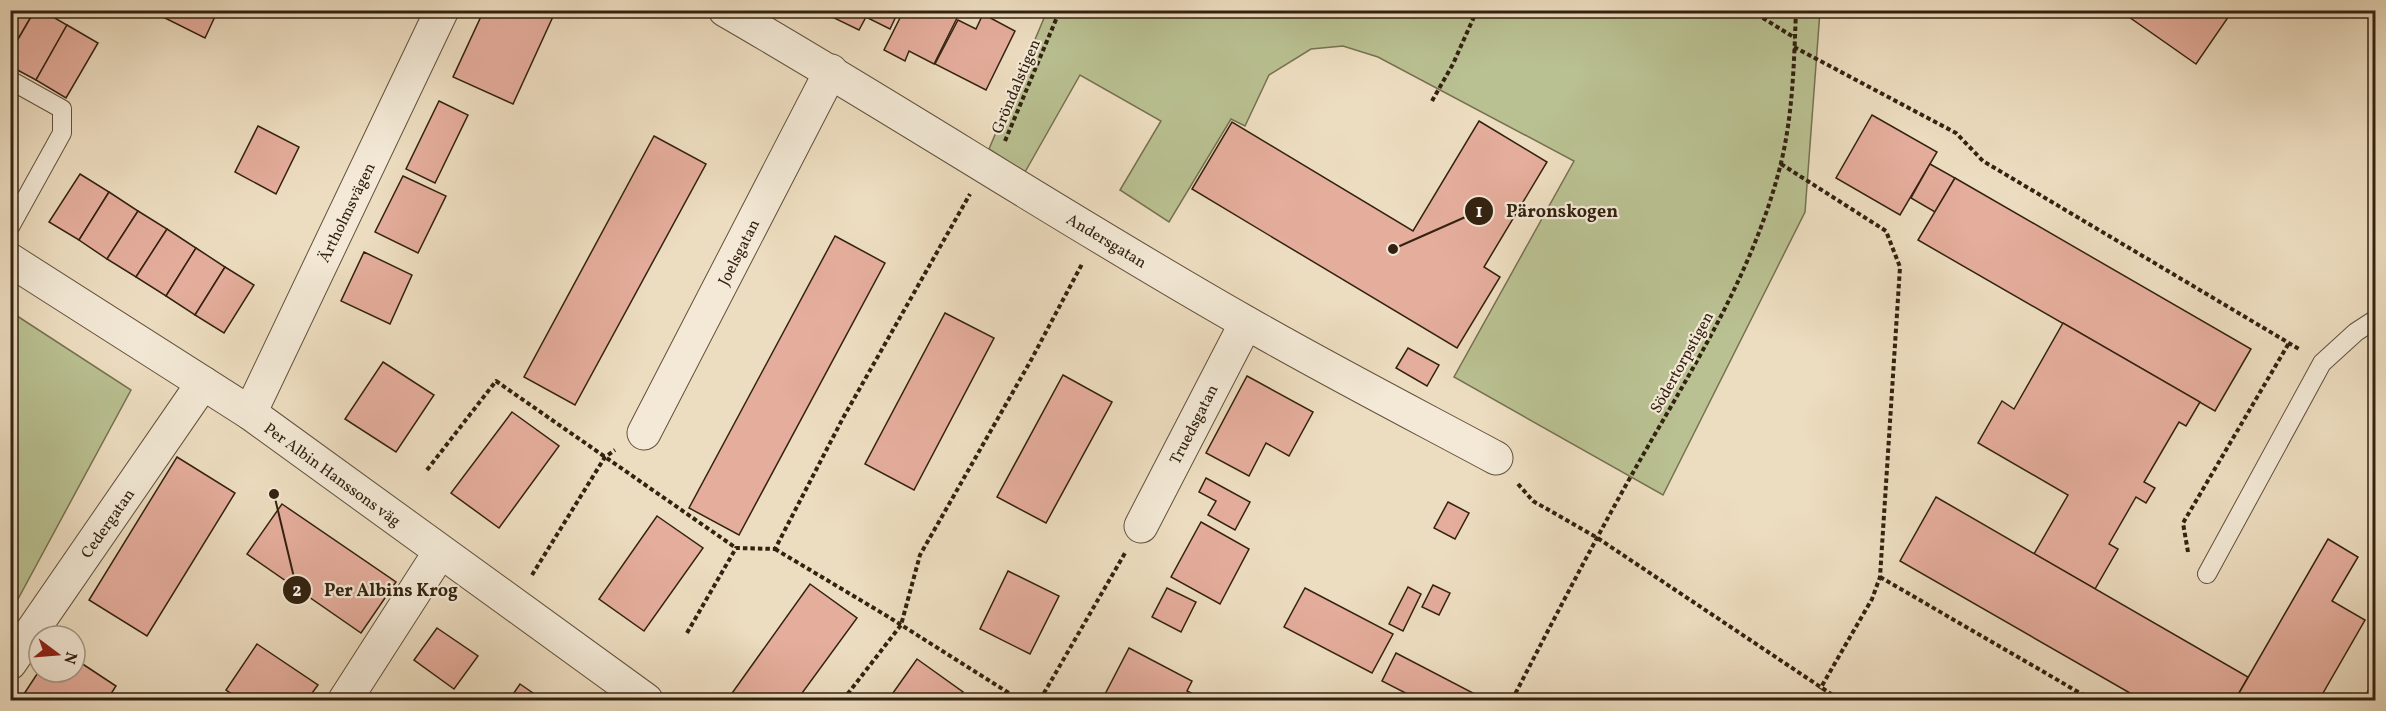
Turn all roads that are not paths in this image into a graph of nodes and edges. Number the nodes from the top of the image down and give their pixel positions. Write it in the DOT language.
graph roads {
  1 [pos="442,10"];
  2 [pos="725,10"];
  3 [pos="831,71"];
  4 [pos="10,80"];
  5 [pos="10,227"];
  6 [pos="10,260"];
  7 [pos="2376,319"];
  8 [pos="1246,323"];
  9 [pos="203,382"];
  10 [pos="250,413"];
  11 [pos="644,433"];
  12 [pos="1496,458"];
  13 [pos="1141,526"];
  14 [pos="440,552"];
  15 [pos="2207,574"];
  16 [pos="10,663"];
  17 [pos="345,700"];
  18 [pos="646,700"];
  1 -- 10 [label="street, Ärtholmsvägen"];
  2 -- 3 [label="street, Andersgatan"];
  3 -- 8 [label="street, Andersgatan"];
  3 -- 11 [label="street, Joelsgatan"];
  4 -- 5 [label="lane"];
  6 -- 9 [label="street, Per Albin Hanssons väg"];
  7 -- 15 [label="lane"];
  8 -- 12 [label="street, Andersgatan"];
  8 -- 13 [label="street, Truedsgatan"];
  9 -- 10 [label="street, Per Albin Hanssons väg"];
  9 -- 16 [label="street, Cedergatan"];
  10 -- 14 [label="street, Per Albin Hanssons väg"];
  14 -- 17 [label="street"];
  14 -- 18 [label="street, Per Albin Hanssons väg"];
}
